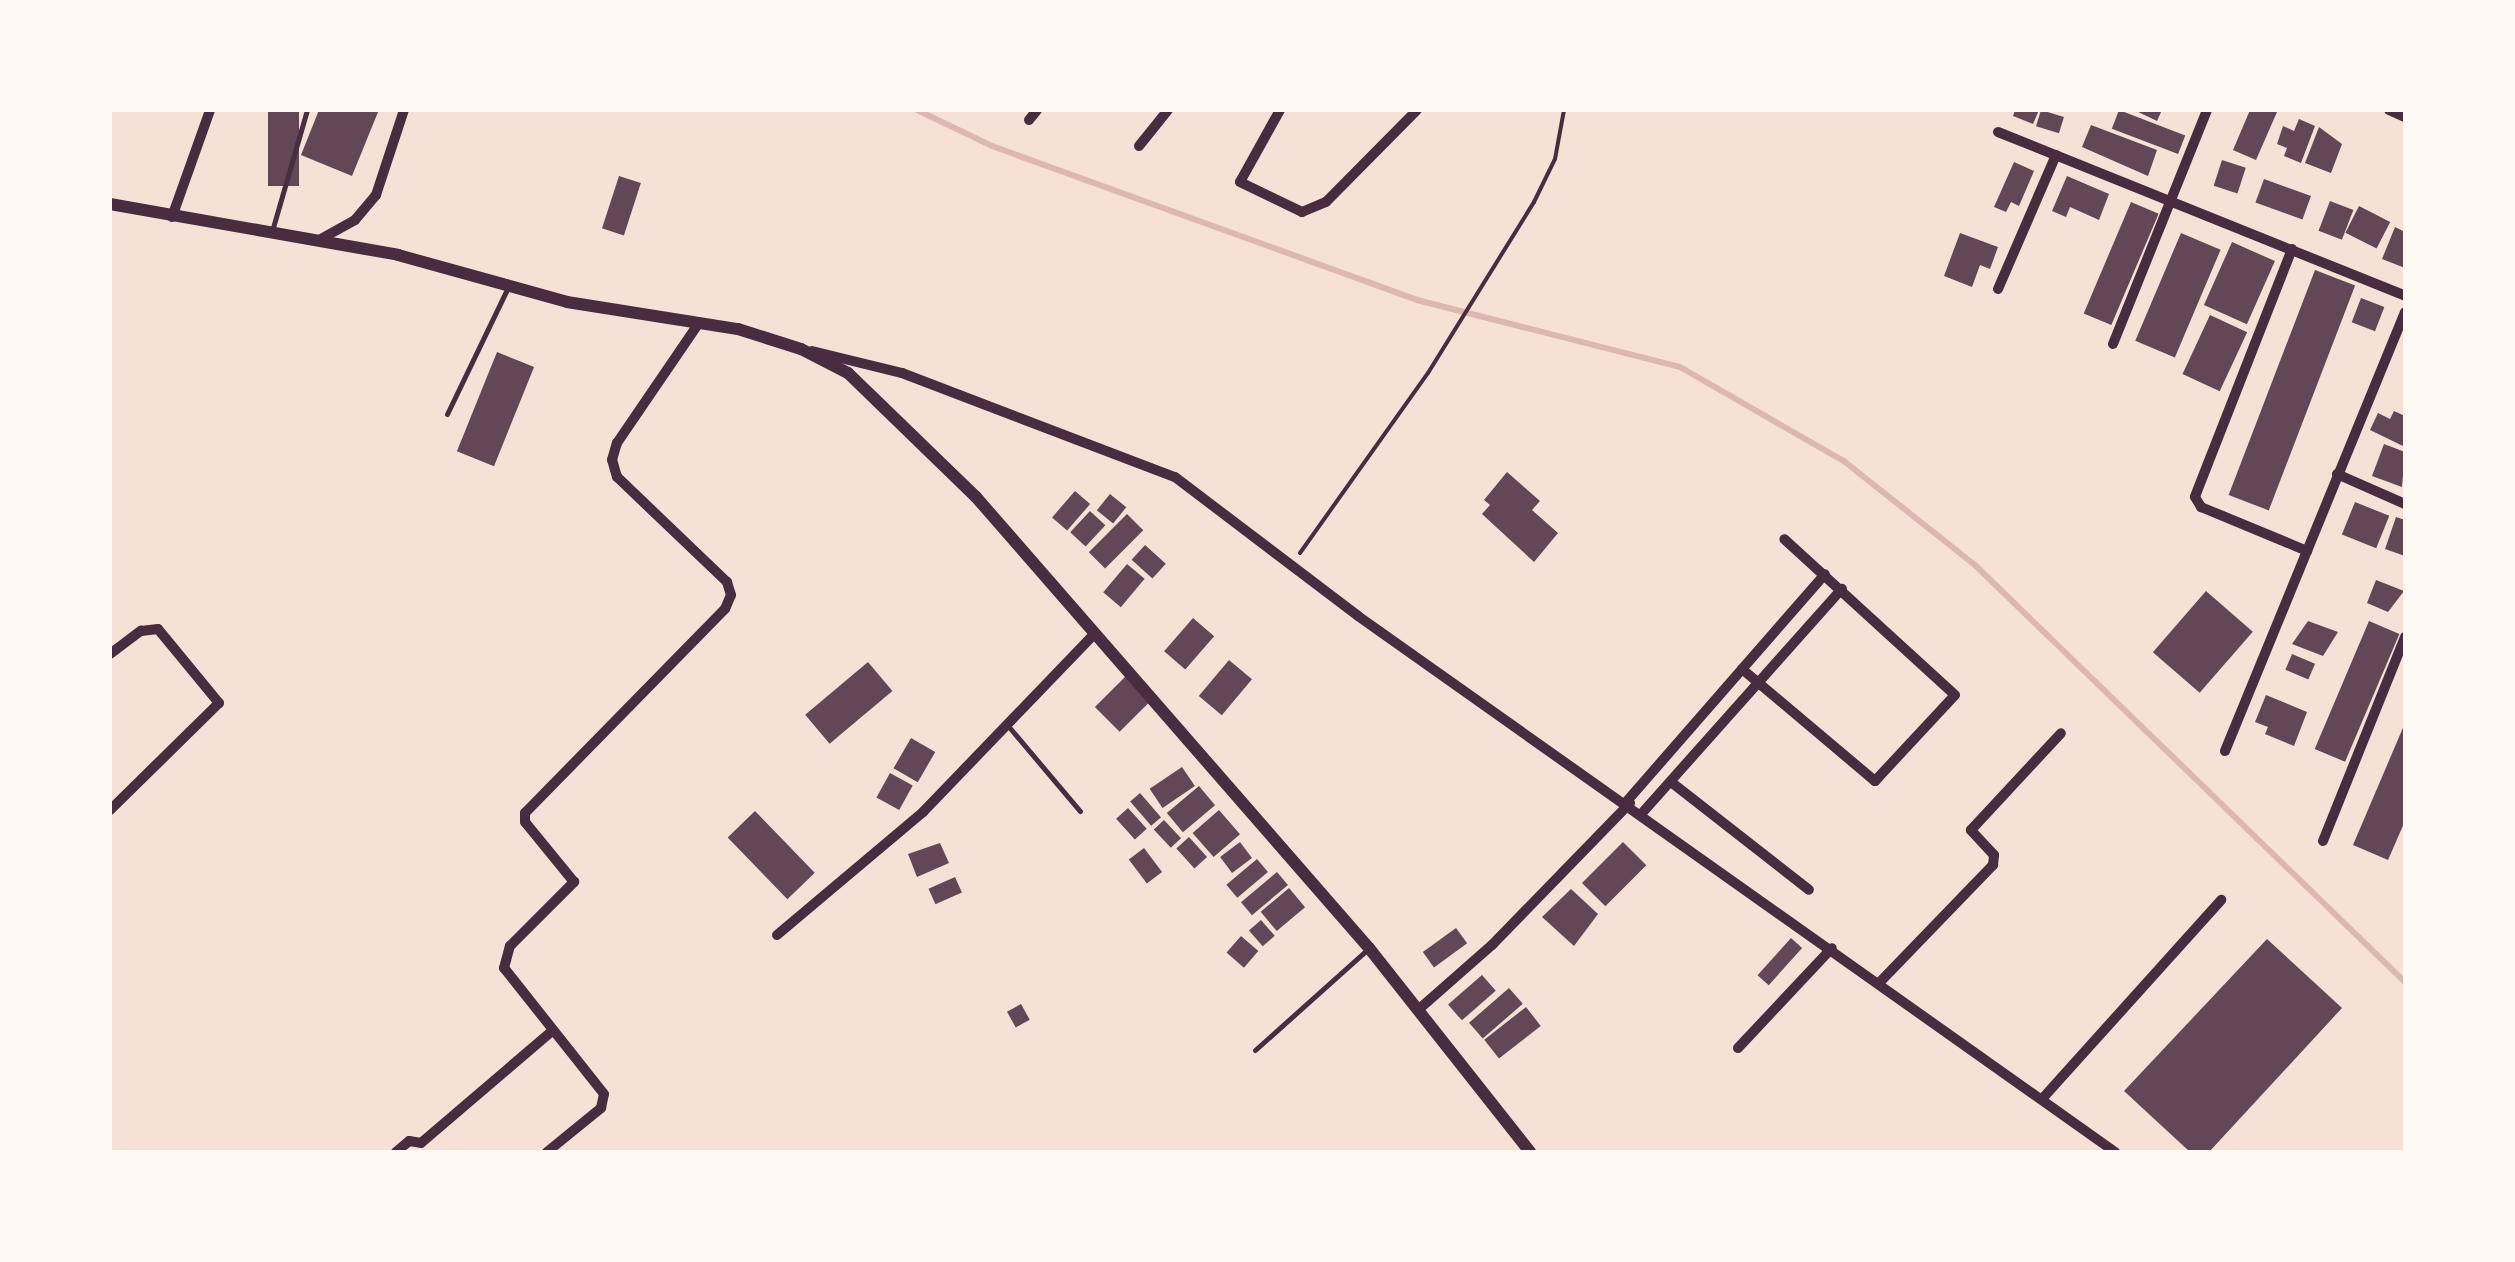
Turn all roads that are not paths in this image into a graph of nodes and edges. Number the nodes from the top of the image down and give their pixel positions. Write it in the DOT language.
graph roads {
  1 [pos="210,110"];
  2 [pos="308,110"];
  3 [pos="404,110"];
  4 [pos="1168,110"];
  5 [pos="1280,110"];
  6 [pos="2207,110"];
  7 [pos="2389,110"];
  8 [pos="1412,112"];
  9 [pos="2405,117"];
  10 [pos="1998,132"];
  11 [pos="1139,146"];
  12 [pos="2056,155"];
  13 [pos="2173,202"];
  14 [pos="110,204"];
  15 [pos="172,217"];
  16 [pos="272,234"];
  17 [pos="319,240"];
  18 [pos="2292,249"];
  19 [pos="508,287"];
  20 [pos="1998,289"];
  21 [pos="2405,296"];
  22 [pos="2405,312"];
  23 [pos="699,323"];
  24 [pos="2113,344"];
  25 [pos="801,349"];
  26 [pos="447,414"];
  27 [pos="2338,474"];
  28 [pos="2405,504"];
  29 [pos="1784,538"];
  30 [pos="2306,551"];
  31 [pos="1825,574"];
  32 [pos="1842,589"];
  33 [pos="1094,634"];
  34 [pos="2405,637"];
  35 [pos="110,654"];
  36 [pos="1742,669"];
  37 [pos="1758,683"];
  38 [pos="1009,726"];
  39 [pos="2062,733"];
  40 [pos="2225,751"];
  41 [pos="1671,782"];
  42 [pos="1628,802"];
  43 [pos="110,810"];
  44 [pos="1080,810"];
  45 [pos="1643,812"];
  46 [pos="2324,842"];
  47 [pos="1809,890"];
  48 [pos="2221,900"];
  49 [pos="777,935"];
  50 [pos="1368,948"];
  51 [pos="1832,948"];
  52 [pos="1880,982"];
  53 [pos="1418,1010"];
  54 [pos="552,1031"];
  55 [pos="1738,1048"];
  56 [pos="1255,1050"];
  57 [pos="2042,1099"];
  58 [pos="424,1147"];
  59 [pos="396,1152"];
  60 [pos="548,1152"];
  61 [pos="1530,1152"];
  62 [pos="2115,1152"];
  1 -- 15 [label="street"];
  2 -- 16 [label="lane"];
  3 -- 17 [label="street"];
  4 -- 11 [label="street"];
  5 -- 8 [label="street"];
  6 -- 13 [label="street"];
  7 -- 9 [label="street"];
  10 -- 12 [label="street"];
  12 -- 13 [label="street"];
  12 -- 20 [label="street"];
  13 -- 18 [label="street"];
  13 -- 24 [label="street"];
  14 -- 15 [label="street"];
  15 -- 16 [label="street"];
  16 -- 17 [label="street"];
  17 -- 19 [label="street"];
  18 -- 21 [label="street"];
  18 -- 30 [label="street"];
  19 -- 23 [label="street"];
  19 -- 26 [label="lane"];
  22 -- 27 [label="street"];
  23 -- 25 [label="street"];
  23 -- 54 [label="street"];
  25 -- 33 [label="street"];
  25 -- 42 [label="street"];
  27 -- 28 [label="street"];
  27 -- 30 [label="street"];
  29 -- 31 [label="street"];
  30 -- 40 [label="street"];
  31 -- 32 [label="street"];
  31 -- 36 [label="street"];
  32 -- 37 [label="street"];
  32 -- 37 [label="street"];
  33 -- 38 [label="street"];
  33 -- 50 [label="street"];
  34 -- 46 [label="street"];
  35 -- 43 [label="street"];
  36 -- 37 [label="street"];
  36 -- 42 [label="street"];
  37 -- 41 [label="street"];
  38 -- 44 [label="lane"];
  38 -- 49 [label="street"];
  39 -- 52 [label="street"];
  41 -- 45 [label="street"];
  41 -- 47 [label="street"];
  42 -- 45 [label="street"];
  42 -- 53 [label="street"];
  45 -- 51 [label="street"];
  48 -- 57 [label="street"];
  50 -- 53 [label="street"];
  50 -- 56 [label="lane"];
  51 -- 52 [label="street"];
  51 -- 55 [label="street"];
  52 -- 57 [label="street"];
  53 -- 61 [label="street"];
  54 -- 58 [label="street"];
  54 -- 60 [label="street"];
  57 -- 62 [label="street"];
  58 -- 59 [label="street"];
}
